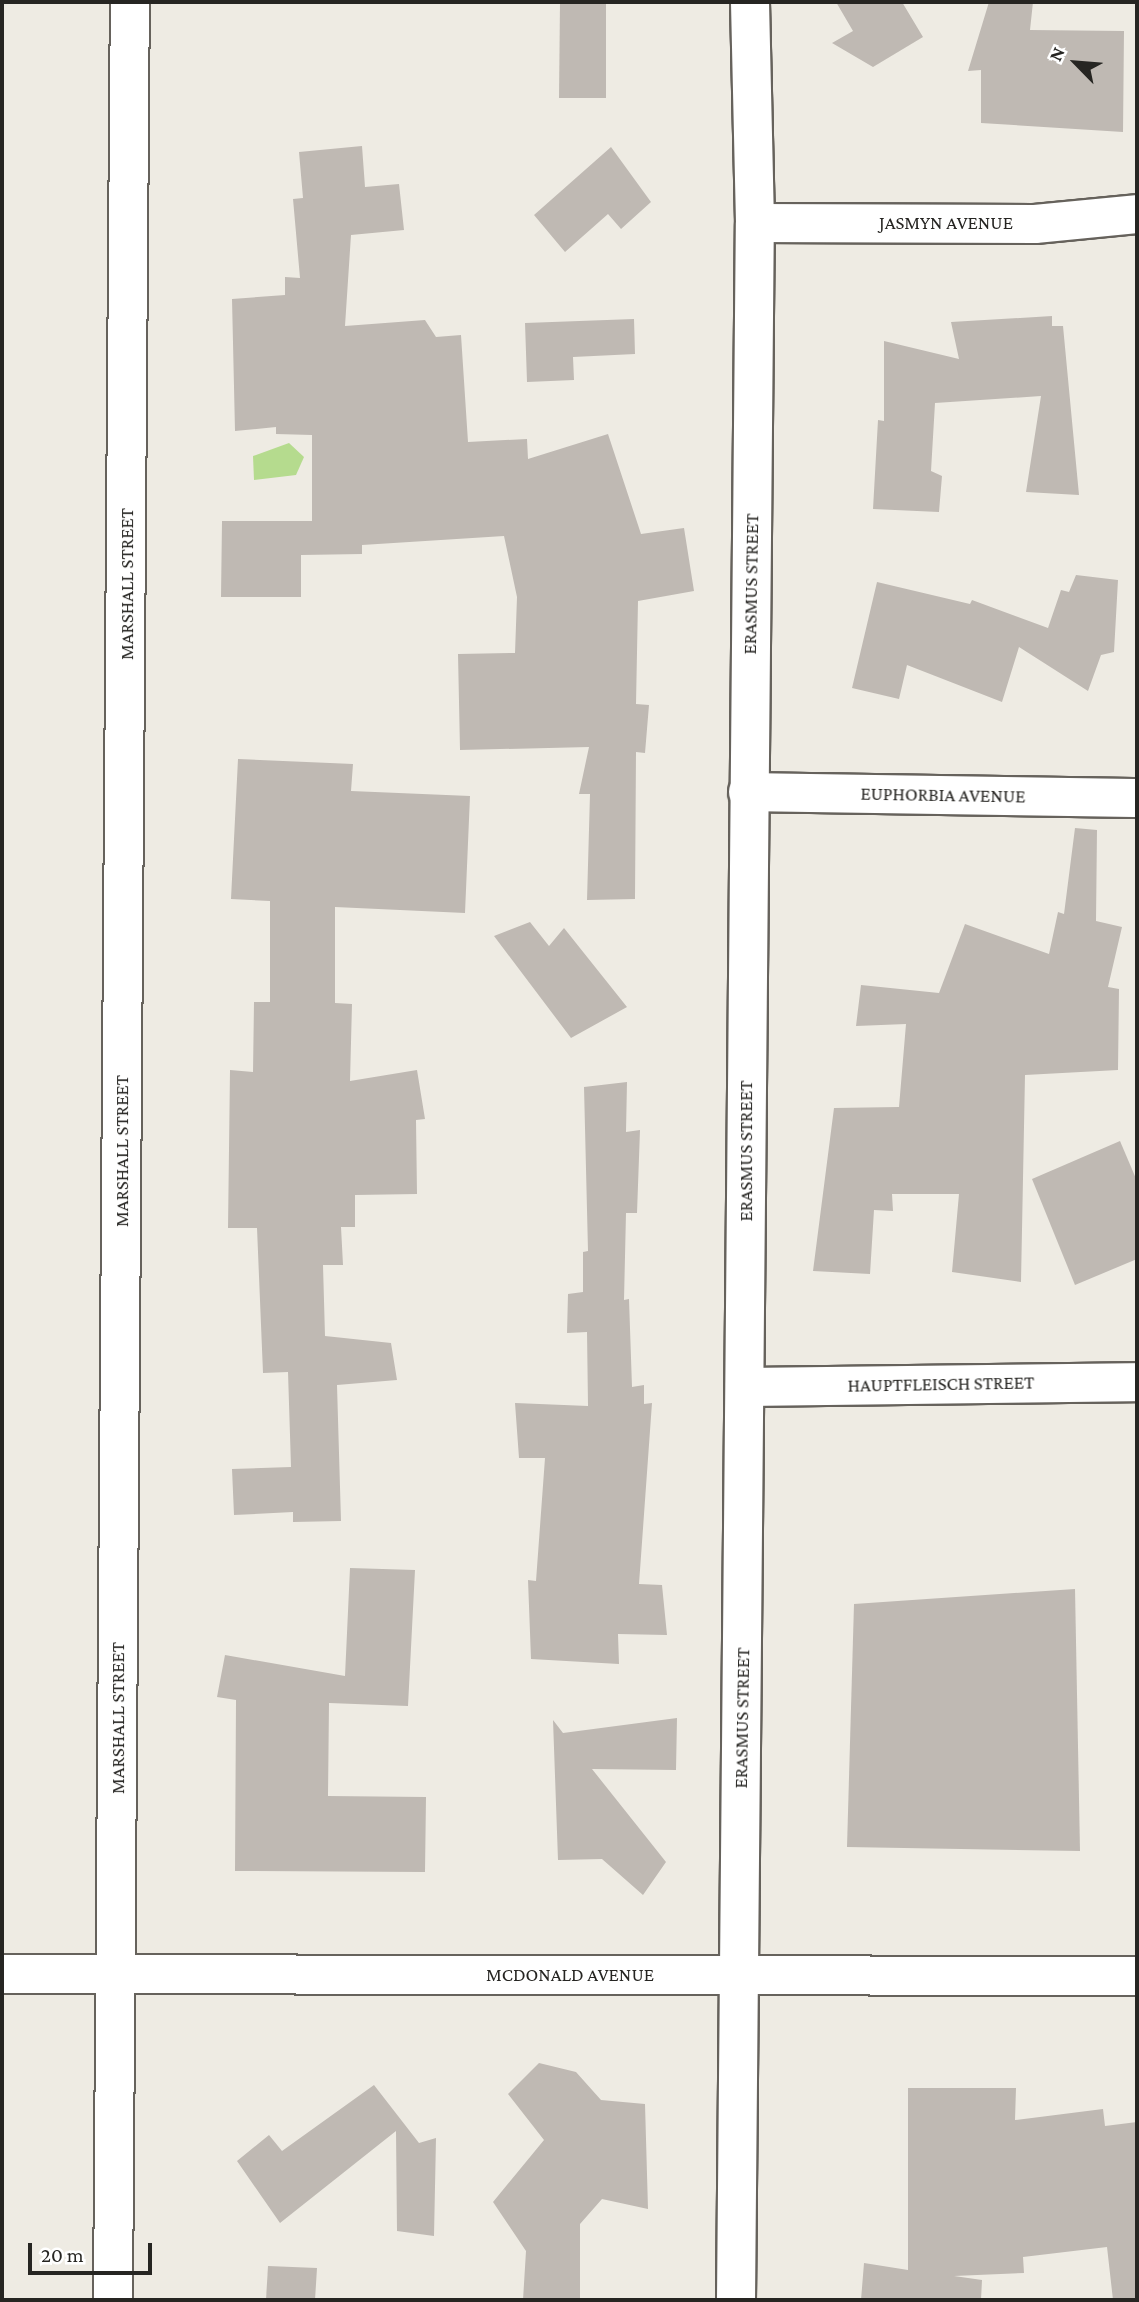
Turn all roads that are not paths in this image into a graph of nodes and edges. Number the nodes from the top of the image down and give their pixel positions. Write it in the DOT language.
graph roads {
  1 [pos="130,2"];
  2 [pos="750,2"];
  3 [pos="1137,214"];
  4 [pos="755,223"];
  5 [pos="748,792"];
  6 [pos="1137,798"];
  7 [pos="1137,1382"];
  8 [pos="745,1387"];
  9 [pos="2,1974"];
  10 [pos="117,1974"];
  11 [pos="739,1976"];
  12 [pos="1137,1976"];
  13 [pos="113,2300"];
  14 [pos="736,2300"];
  1 -- 10 [label="street, MARSHALL STREET"];
  2 -- 4 [label="street, ERASMUS STREET"];
  3 -- 4 [label="street, JASMYN AVENUE"];
  4 -- 5 [label="street, ERASMUS STREET"];
  5 -- 6 [label="street, EUPHORBIA AVENUE"];
  5 -- 8 [label="street, ERASMUS STREET"];
  7 -- 8 [label="street, HAUPTFLEISCH STREET"];
  8 -- 11 [label="street, ERASMUS STREET"];
  9 -- 10 [label="street, MCDONALD AVENUE"];
  10 -- 11 [label="street, MCDONALD AVENUE"];
  10 -- 13 [label="street, MARSHALL STREET"];
  11 -- 12 [label="street, MCDONALD AVENUE"];
  11 -- 14 [label="street, ERASMUS STREET"];
}
